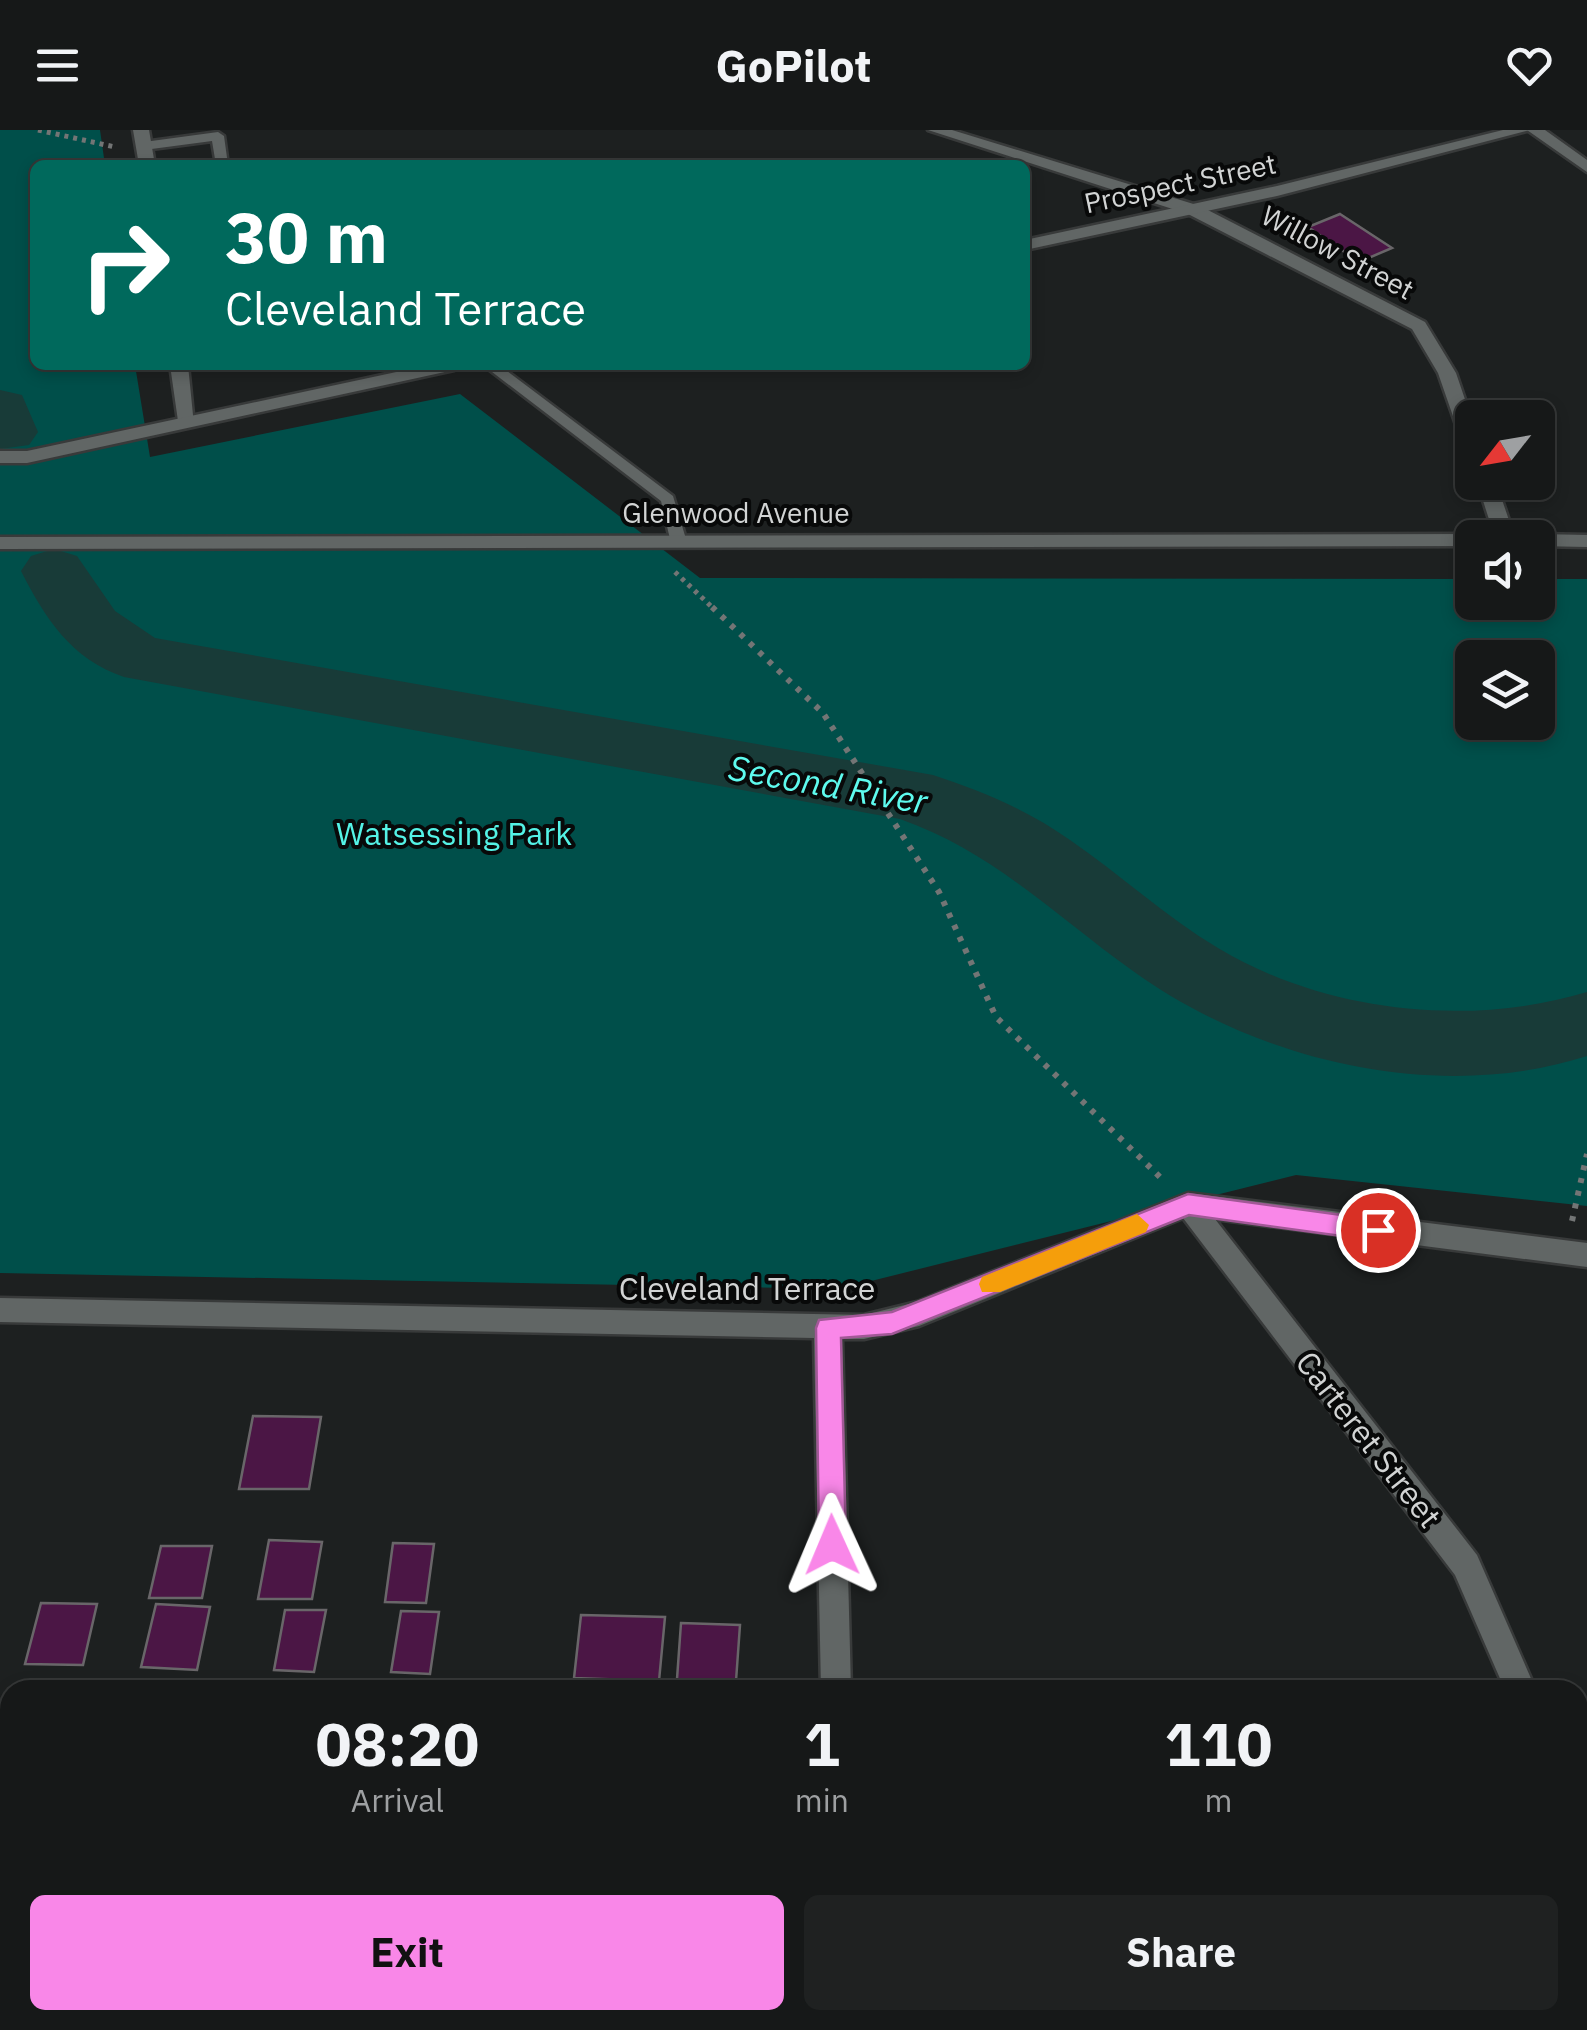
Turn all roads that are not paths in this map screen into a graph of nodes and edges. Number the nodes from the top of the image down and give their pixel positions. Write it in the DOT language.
graph roads {
  1 [pos="936,130"];
  2 [pos="1522,130"];
  3 [pos="1535,130"];
  4 [pos="144,149"];
  5 [pos="221,160"];
  6 [pos="1587,167"];
  7 [pos="1194,210"];
  8 [pos="1030,244"];
  9 [pos="179,370"];
  10 [pos="430,370"];
  11 [pos="497,370"];
  12 [pos="1456,400"];
  13 [pos="188,421"];
  14 [pos="0,457"];
  15 [pos="27,457"];
  16 [pos="0,470"];
  17 [pos="678,539"];
  18 [pos="1455,540"];
  19 [pos="1555,540"];
  20 [pos="1587,541"];
  21 [pos="0,542"];
  22 [pos="1188,1204"];
  23 [pos="1576,1254"];
  24 [pos="0,1310"];
  25 [pos="828,1328"];
  26 [pos="836,1680"];
  27 [pos="1517,1680"];
  1 -- 7 [label="street, Willow Street"];
  2 -- 7 [label="street, Prospect Street"];
  3 -- 6 [label="street"];
  4 -- 5 [label="lane"];
  7 -- 8 [label="street, Prospect Street"];
  7 -- 12 [label="street, Willow Street"];
  9 -- 13 [label="street"];
  10 -- 13 [label="street"];
  11 -- 17 [label="lane"];
  13 -- 15 [label="street"];
  14 -- 15 [label="street"];
  15 -- 16 [label="street"];
  17 -- 18 [label="street, Glenwood Avenue"];
  17 -- 21 [label="street, Glenwood Avenue"];
  19 -- 20 [label="street"];
  22 -- 23 [label="street, Cleveland Terrace"];
  22 -- 25 [label="street, Cleveland Terrace"];
  22 -- 27 [label="street, Carteret Street"];
  24 -- 25 [label="street, Cleveland Terrace"];
  25 -- 26 [label="street"];
}
